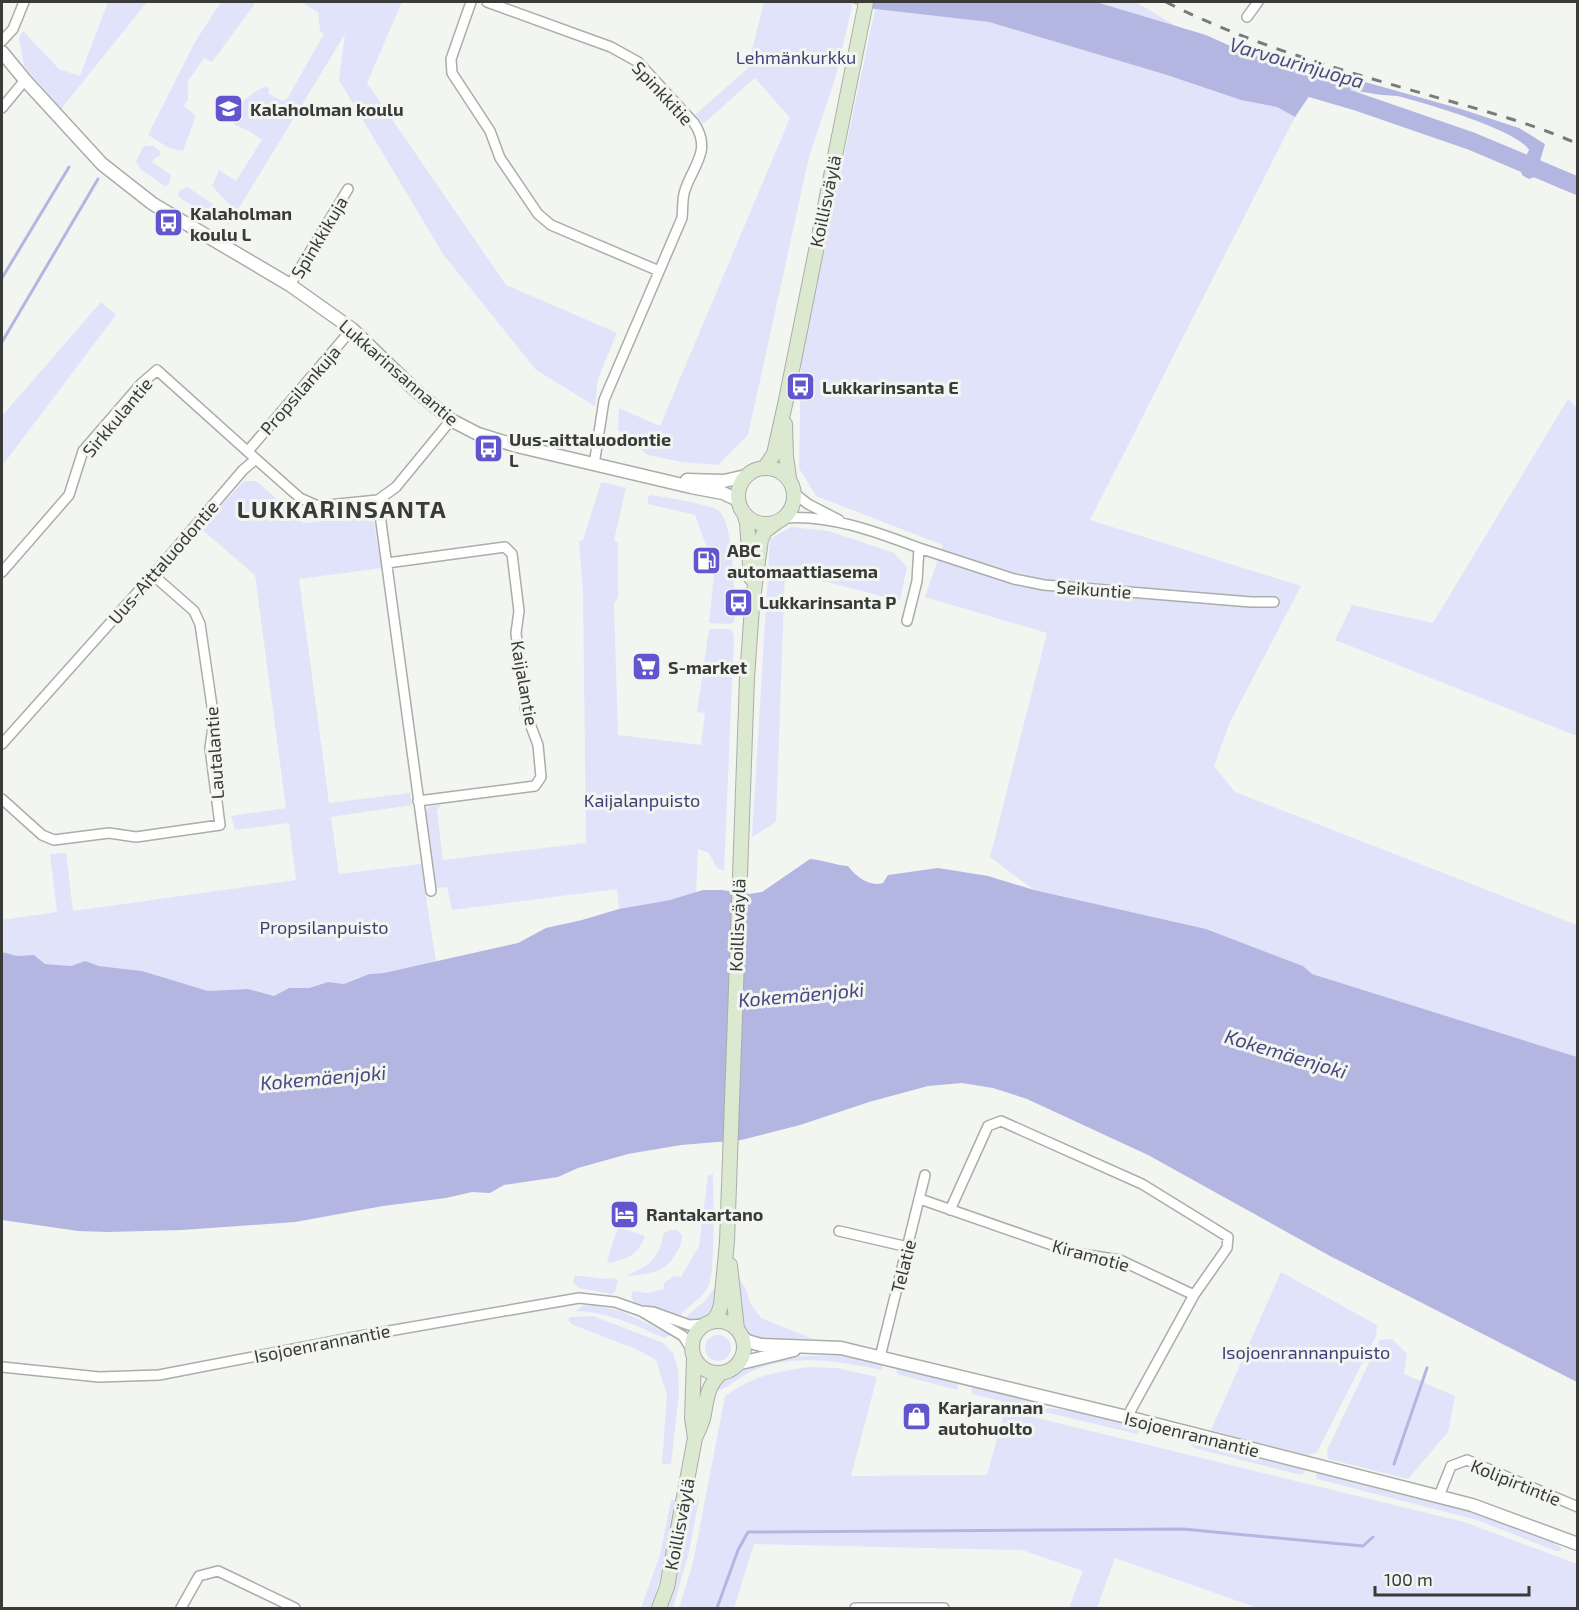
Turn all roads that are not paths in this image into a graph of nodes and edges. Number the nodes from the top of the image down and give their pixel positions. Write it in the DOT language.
graph roads {
  1 [pos="24,2"];
  2 [pos="471,2"];
  3 [pos="487,2"];
  4 [pos="866,2"];
  5 [pos="1258,2"];
  6 [pos="1247,16"];
  7 [pos="2,41"];
  8 [pos="2,52"];
  9 [pos="25,80"];
  10 [pos="2,108"];
  11 [pos="348,189"];
  12 [pos="659,271"];
  13 [pos="290,285"];
  14 [pos="352,329"];
  15 [pos="786,400"];
  16 [pos="451,420"];
  17 [pos="248,451"];
  18 [pos="256,459"];
  19 [pos="594,465"];
  20 [pos="765,467"];
  21 [pos="746,476"];
  22 [pos="656,478"];
  23 [pos="789,478"];
  24 [pos="794,493"];
  25 [pos="378,500"];
  26 [pos="741,506"];
  27 [pos="780,520"];
  28 [pos="852,526"];
  29 [pos="919,548"];
  30 [pos="387,563"];
  31 [pos="2,572"];
  32 [pos="153,575"];
  33 [pos="1274,602"];
  34 [pos="752,607"];
  35 [pos="908,621"];
  36 [pos="2,744"];
  37 [pos="2,799"];
  38 [pos="418,801"];
  39 [pos="431,891"];
  40 [pos="925,1175"];
  41 [pos="920,1199"];
  42 [pos="950,1210"];
  43 [pos="839,1231"];
  44 [pos="727,1242"];
  45 [pos="908,1247"];
  46 [pos="1194,1294"];
  47 [pos="641,1311"];
  48 [pos="709,1323"];
  49 [pos="738,1332"];
  50 [pos="801,1348"];
  51 [pos="693,1354"];
  52 [pos="880,1357"];
  53 [pos="737,1364"];
  54 [pos="2,1367"];
  55 [pos="721,1373"];
  56 [pos="1127,1417"];
  57 [pos="695,1438"];
  58 [pos="1439,1496"];
  59 [pos="1578,1507"];
  60 [pos="1578,1544"];
  61 [pos="181,1608"];
  62 [pos="295,1608"];
  63 [pos="659,1608"];
  64 [pos="855,1608"];
  65 [pos="944,1608"];
  1 -- 7 [label="street"];
  2 -- 12 [label="street"];
  3 -- 12 [label="street, Spinkkitie"];
  4 -- 15 [label="main road, Koillisväylä"];
  5 -- 6 [label="street"];
  8 -- 9 [label="street, Lukkarinsannantie"];
  9 -- 10 [label="street"];
  9 -- 13 [label="street, Lukkarinsannantie"];
  11 -- 13 [label="street, Spinkkikuja"];
  12 -- 19 [label="street, Spinkkitie"];
  13 -- 14 [label="street, Lukkarinsannantie"];
  14 -- 16 [label="street, Lukkarinsannantie"];
  14 -- 17 [label="street, Propsilankuja"];
  15 -- 20 [label="main road, Koillisväylä"];
  15 -- 23 [label="main road, Koillisväylä"];
  16 -- 19 [label="street, Lukkarinsannantie"];
  16 -- 25 [label="street"];
  17 -- 18 [label="street, Sirkkulantie"];
  17 -- 31 [label="street, Sirkkulantie"];
  18 -- 25 [label="street"];
  18 -- 32 [label="street, Uus-Aittaluodontie"];
  19 -- 22 [label="street, Lukkarinsannantie"];
  20 -- 21 [label="main road"];
  20 -- 23 [label="main road"];
  21 -- 22 [label="street, Lukkarinsannantie"];
  21 -- 26 [label="main road"];
  22 -- 26 [label="street, Lukkarinsannantie"];
  23 -- 24 [label="main road"];
  24 -- 27 [label="main road"];
  24 -- 28 [label="street, Seikuntie"];
  25 -- 30 [label="street"];
  26 -- 27 [label="main road"];
  26 -- 34 [label="main road, Koillisväylä"];
  27 -- 28 [label="street, Seikuntie"];
  27 -- 34 [label="main road, Koillisväylä"];
  28 -- 29 [label="street, Seikuntie"];
  29 -- 33 [label="street, Seikuntie"];
  29 -- 35 [label="street"];
  30 -- 38 [label="street"];
  30 -- 38 [label="street, Kaijalantie"];
  32 -- 36 [label="street, Uus-Aittaluodontie"];
  32 -- 37 [label="street, Lautalantie"];
  34 -- 44 [label="main road, Koillisväylä"];
  38 -- 39 [label="street"];
  40 -- 41 [label="street, Telatie"];
  41 -- 42 [label="street, Kiramotie"];
  41 -- 45 [label="street, Telatie"];
  42 -- 46 [label="street, Kiramotie"];
  42 -- 46 [label="street"];
  43 -- 45 [label="street"];
  44 -- 48 [label="main road, Koillisväylä"];
  44 -- 49 [label="main road, Koillisväylä"];
  45 -- 52 [label="street, Telatie"];
  46 -- 56 [label="street"];
  47 -- 48 [label="street, Isojoenrannantie"];
  47 -- 51 [label="street, Isojoenrannantie"];
  47 -- 54 [label="street, Isojoenrannantie"];
  48 -- 49 [label="main road"];
  48 -- 51 [label="main road"];
  49 -- 50 [label="street, Isojoenrannantie"];
  49 -- 53 [label="main road"];
  50 -- 52 [label="street, Isojoenrannantie"];
  50 -- 53 [label="street, Isojoenrannantie"];
  51 -- 55 [label="main road"];
  51 -- 57 [label="main road, Koillisväylä"];
  52 -- 56 [label="street, Isojoenrannantie"];
  53 -- 55 [label="main road"];
  55 -- 57 [label="main road, Koillisväylä"];
  56 -- 58 [label="street, Isojoenrannantie"];
  57 -- 63 [label="main road, Koillisväylä"];
  58 -- 59 [label="street, Kolipirtintie"];
  58 -- 60 [label="street, Isojoenrannantie"];
  61 -- 62 [label="street"];
  64 -- 65 [label="street"];
}
